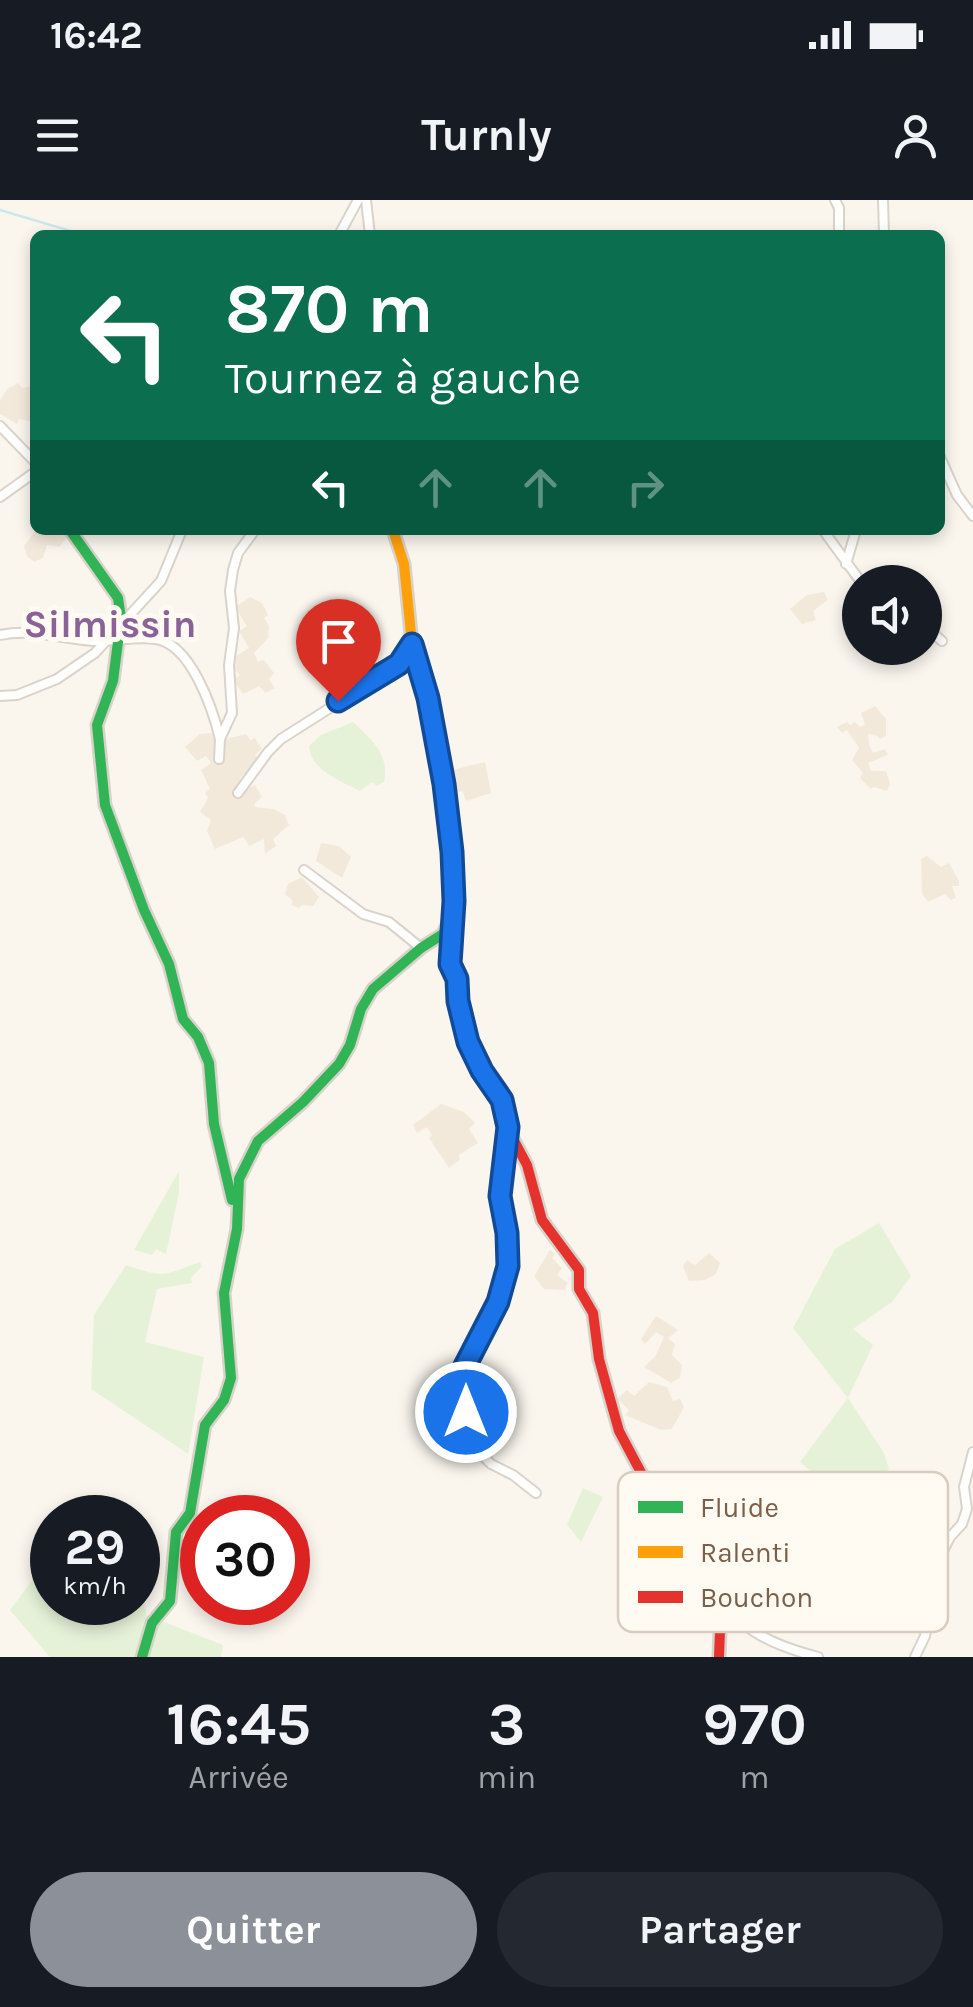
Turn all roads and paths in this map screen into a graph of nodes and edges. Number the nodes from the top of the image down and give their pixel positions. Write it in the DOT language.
graph roads {
  1 [pos="358,200"];
  2 [pos="366,200"];
  3 [pos="835,200"];
  4 [pos="883,200"];
  5 [pos="341,230"];
  6 [pos="369,230"];
  7 [pos="839,230"];
  8 [pos="884,230"];
  9 [pos="0,426"];
  10 [pos="30,457"];
  11 [pos="945,467"];
  12 [pos="30,476"];
  13 [pos="0,498"];
  14 [pos="973,516"];
  15 [pos="74,535"];
  16 [pos="180,535"];
  17 [pos="251,535"];
  18 [pos="395,535"];
  19 [pos="826,535"];
  20 [pos="855,535"];
  21 [pos="846,565"];
  22 [pos="119,627"];
  23 [pos="0,636"];
  24 [pos="112,641"];
  25 [pos="412,644"];
  26 [pos="0,696"];
  27 [pos="220,739"];
  28 [pos="218,758"];
  29 [pos="238,793"];
  30 [pos="304,870"];
  31 [pos="452,915"];
  32 [pos="421,948"];
  33 [pos="508,1127"];
  34 [pos="236,1206"];
  35 [pos="973,1452"];
  36 [pos="640,1472"];
  37 [pos="536,1493"];
  38 [pos="948,1542"];
  39 [pos="753,1632"];
  40 [pos="926,1632"];
  41 [pos="142,1657"];
  42 [pos="818,1657"];
  43 [pos="915,1657"];
  1 -- 5 [label="street"];
  2 -- 6 [label="street"];
  3 -- 7 [label="street"];
  4 -- 8 [label="street"];
  9 -- 10 [label="street"];
  11 -- 14 [label="street"];
  12 -- 13 [label="street"];
  15 -- 22 [label="street"];
  16 -- 22 [label="street"];
  17 -- 27 [label="street"];
  18 -- 25 [label="street"];
  19 -- 21 [label="street"];
  20 -- 21 [label="street"];
  22 -- 24 [label="street"];
  23 -- 24 [label="street"];
  24 -- 26 [label="street"];
  24 -- 27 [label="street"];
  24 -- 34 [label="street"];
  25 -- 29 [label="street"];
  25 -- 31 [label="street"];
  27 -- 28 [label="street"];
  30 -- 32 [label="street"];
  31 -- 32 [label="street"];
  31 -- 33 [label="street"];
  32 -- 34 [label="street"];
  33 -- 36 [label="street"];
  33 -- 37 [label="street"];
  34 -- 41 [label="street"];
  35 -- 38 [label="street"];
  39 -- 42 [label="street"];
  40 -- 43 [label="street"];
}
